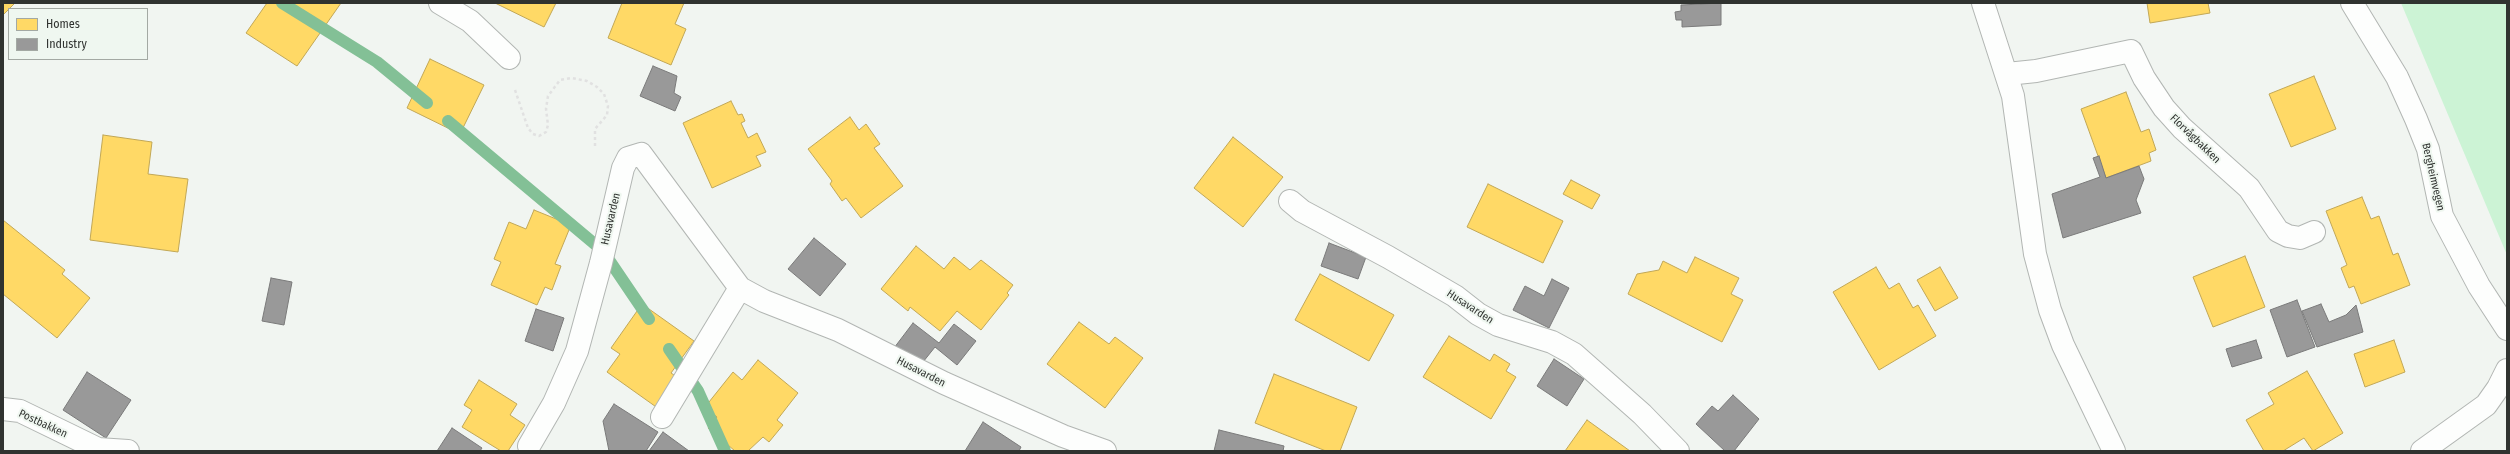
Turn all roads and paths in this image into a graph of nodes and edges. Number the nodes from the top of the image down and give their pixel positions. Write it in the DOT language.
graph roads {
  1 [pos="440,3"];
  2 [pos="1983,3"];
  3 [pos="2352,3"];
  4 [pos="509,58"];
  5 [pos="2007,74"];
  6 [pos="619,183"];
  7 [pos="1290,201"];
  8 [pos="2314,232"];
  9 [pos="740,288"];
  10 [pos="2507,328"];
  11 [pos="2507,370"];
  12 [pos="3,409"];
  13 [pos="662,417"];
  14 [pos="529,446"];
  15 [pos="128,451"];
  16 [pos="1105,451"];
  17 [pos="1678,451"];
  18 [pos="2114,451"];
  19 [pos="2422,451"];
  1 -- 4 [label="street"];
  2 -- 5 [label="street"];
  3 -- 10 [label="street, Bergheimvegen"];
  4 -- 6 [label="path"];
  5 -- 8 [label="street, Florvågbakken"];
  5 -- 18 [label="street"];
  6 -- 9 [label="street, Husavarden"];
  6 -- 14 [label="street, Husavarden"];
  7 -- 17 [label="street, Husavarden"];
  9 -- 13 [label="street"];
  9 -- 16 [label="street, Husavarden"];
  11 -- 19 [label="street"];
  12 -- 15 [label="street, Postbakken"];
}
